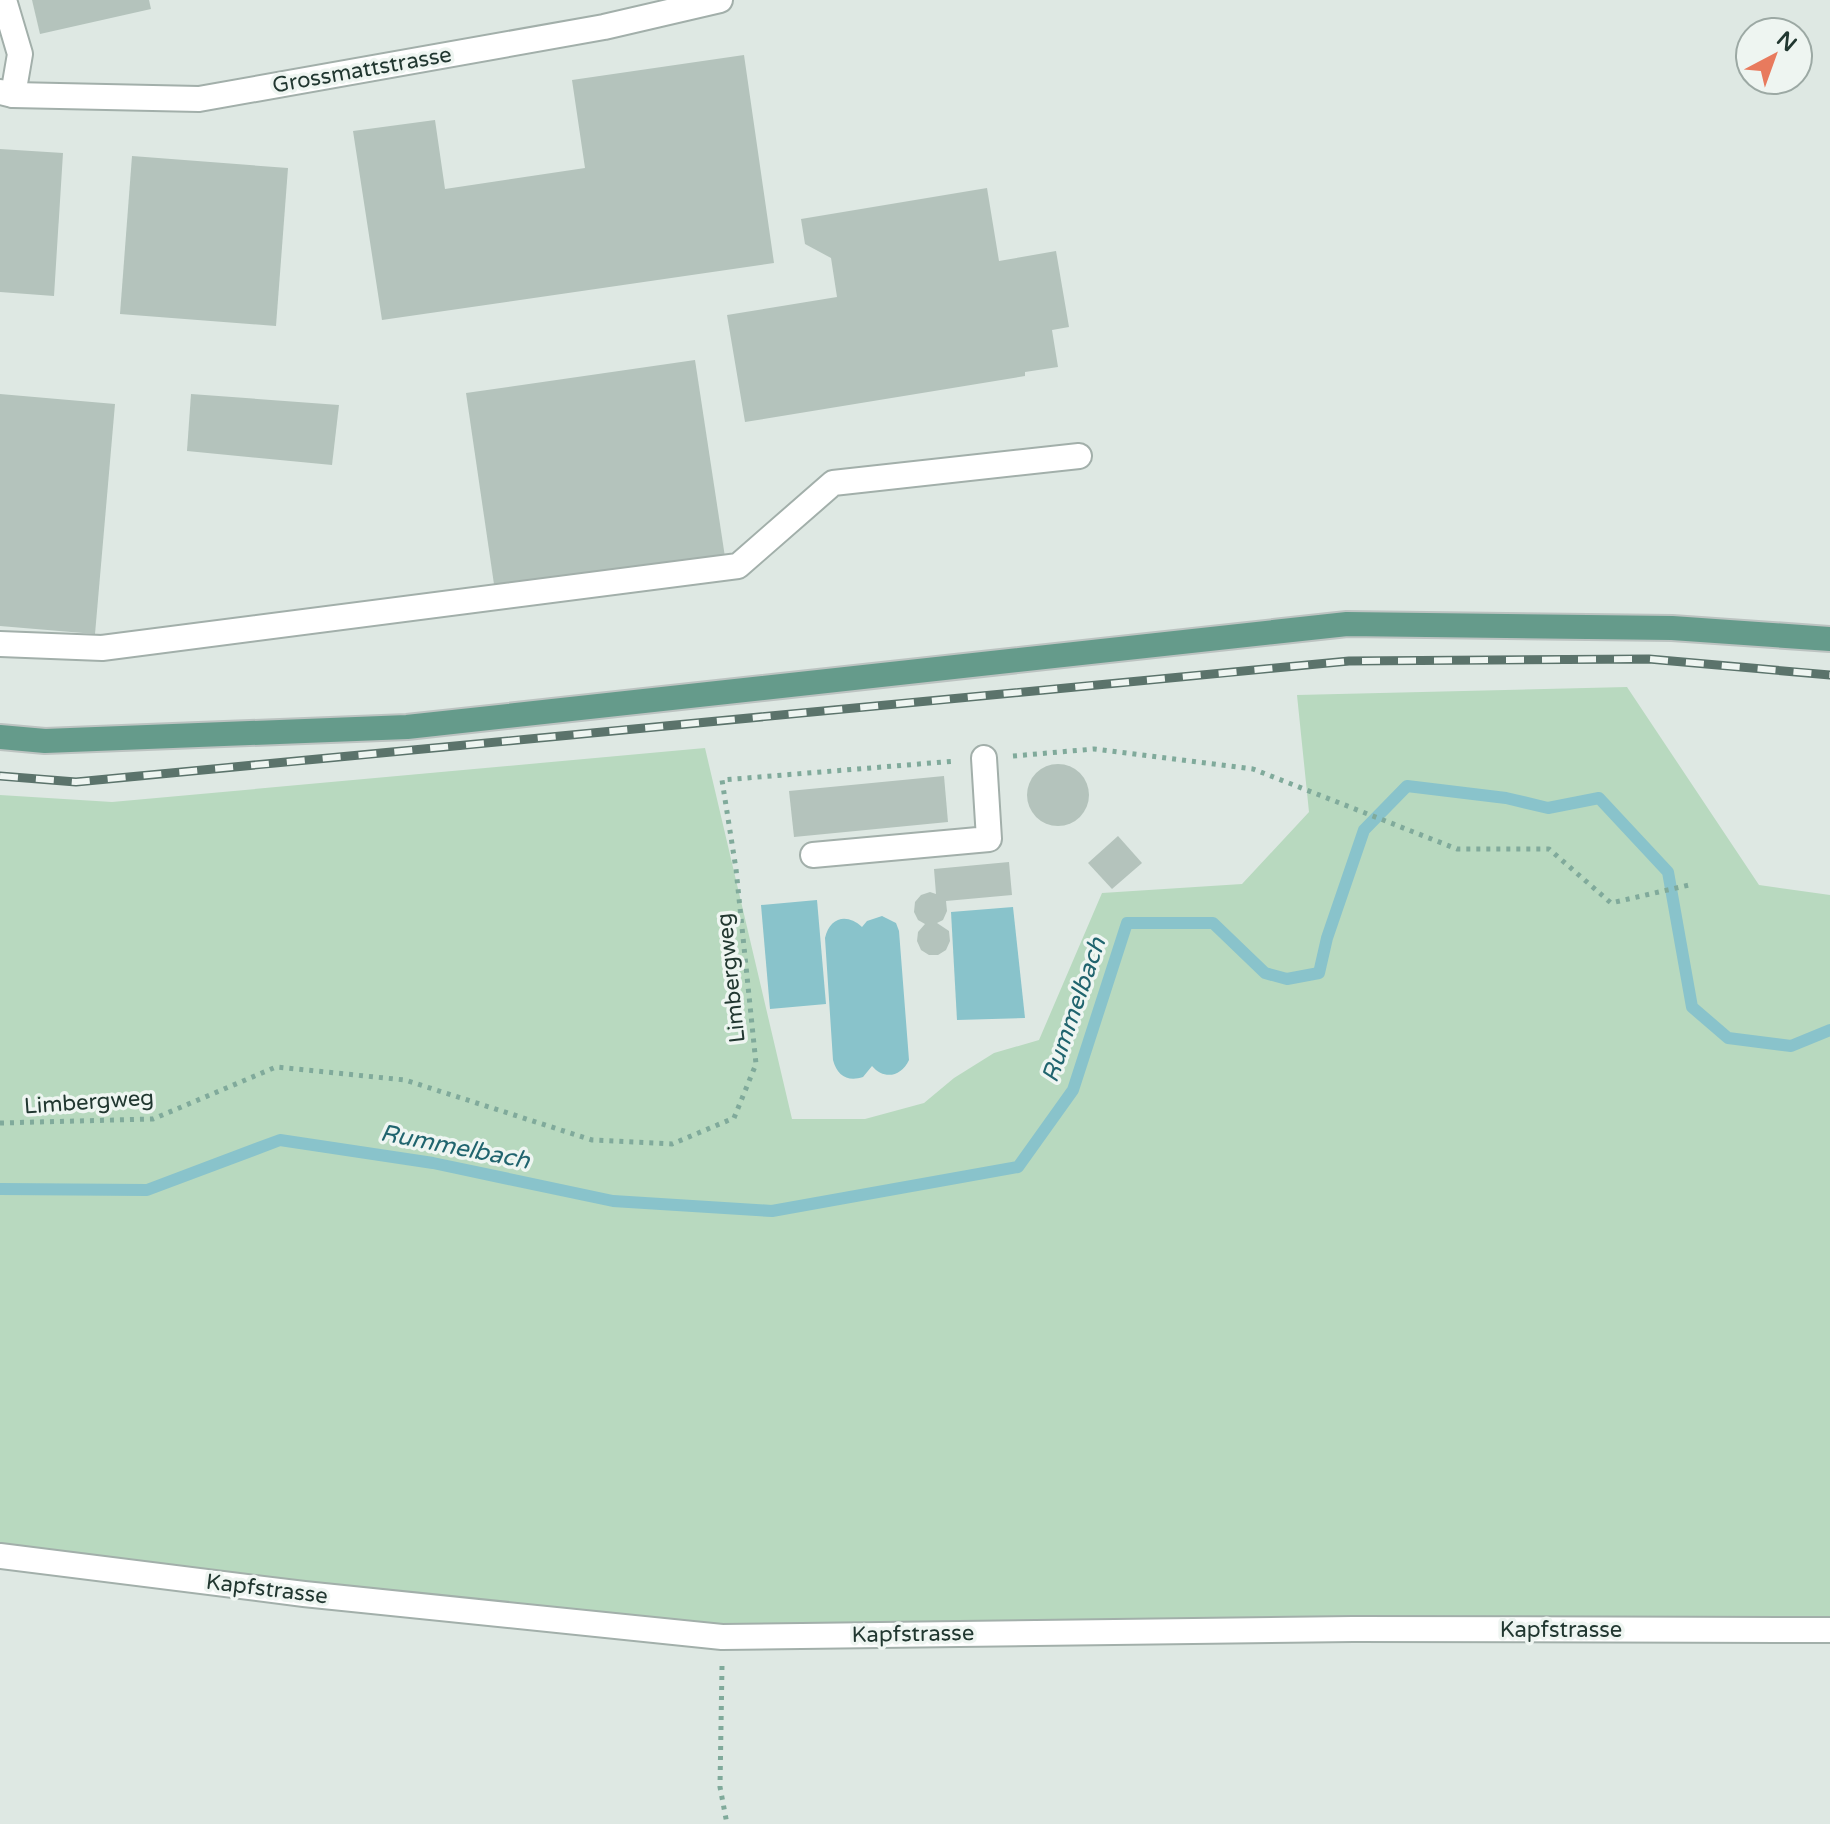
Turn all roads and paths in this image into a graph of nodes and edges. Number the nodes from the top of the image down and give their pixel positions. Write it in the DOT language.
graph roads {
  1 [pos="4,0"];
  2 [pos="720,0"];
  3 [pos="6,94"];
  4 [pos="1079,456"];
  5 [pos="1830,639"];
  6 [pos="0,644"];
  7 [pos="0,737"];
  8 [pos="984,758"];
  9 [pos="813,855"];
  10 [pos="1689,885"];
  11 [pos="0,1123"];
  12 [pos="0,1556"];
  13 [pos="1830,1630"];
  14 [pos="722,1637"];
  15 [pos="727,1824"];
  1 -- 3 [label="street"];
  2 -- 3 [label="street, Grossmattstrasse"];
  4 -- 6 [label="street"];
  5 -- 7 [label="main road"];
  8 -- 9 [label="street"];
  8 -- 10 [label="path, Limbergweg"];
  8 -- 11 [label="path, Limbergweg"];
  12 -- 14 [label="street, Kapfstrasse"];
  13 -- 14 [label="street, Kapfstrasse"];
  14 -- 15 [label="path"];
}
